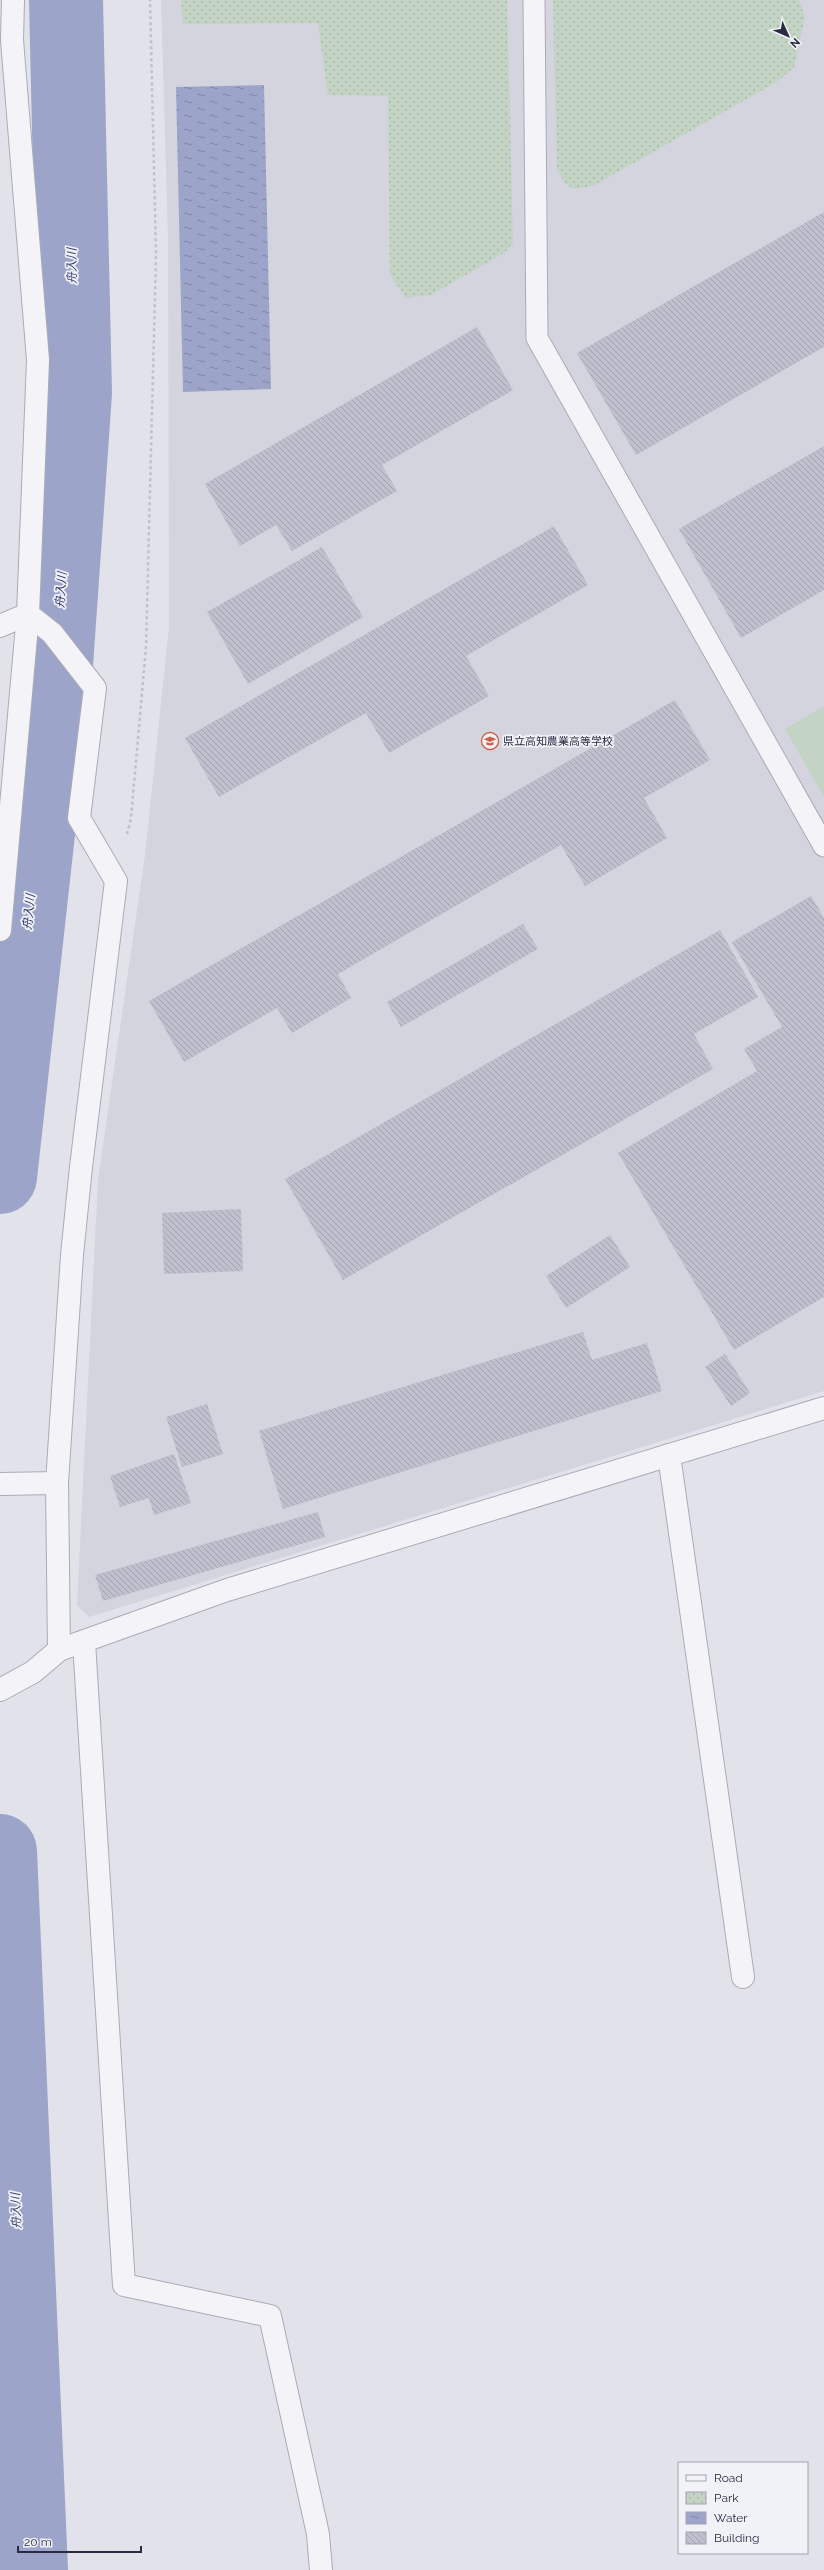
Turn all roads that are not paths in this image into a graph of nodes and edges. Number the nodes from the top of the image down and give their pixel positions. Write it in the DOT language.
graph roads {
  1 [pos="13,0"];
  2 [pos="534,0"];
  3 [pos="28,614"];
  4 [pos="0,626"];
  5 [pos="824,846"];
  6 [pos="0,930"];
  7 [pos="824,1408"];
  8 [pos="670,1455"];
  9 [pos="57,1483"];
  10 [pos="0,1484"];
  11 [pos="84,1642"];
  12 [pos="59,1650"];
  13 [pos="0,1690"];
  14 [pos="743,1977"];
  15 [pos="321,2570"];
  1 -- 3 [label="street"];
  2 -- 5 [label="lane"];
  3 -- 4 [label="street"];
  3 -- 6 [label="street"];
  3 -- 9 [label="street"];
  7 -- 8 [label="street"];
  8 -- 11 [label="street"];
  8 -- 14 [label="street"];
  9 -- 10 [label="street"];
  9 -- 12 [label="street"];
  11 -- 12 [label="street"];
  11 -- 15 [label="street"];
  12 -- 13 [label="street"];
}
